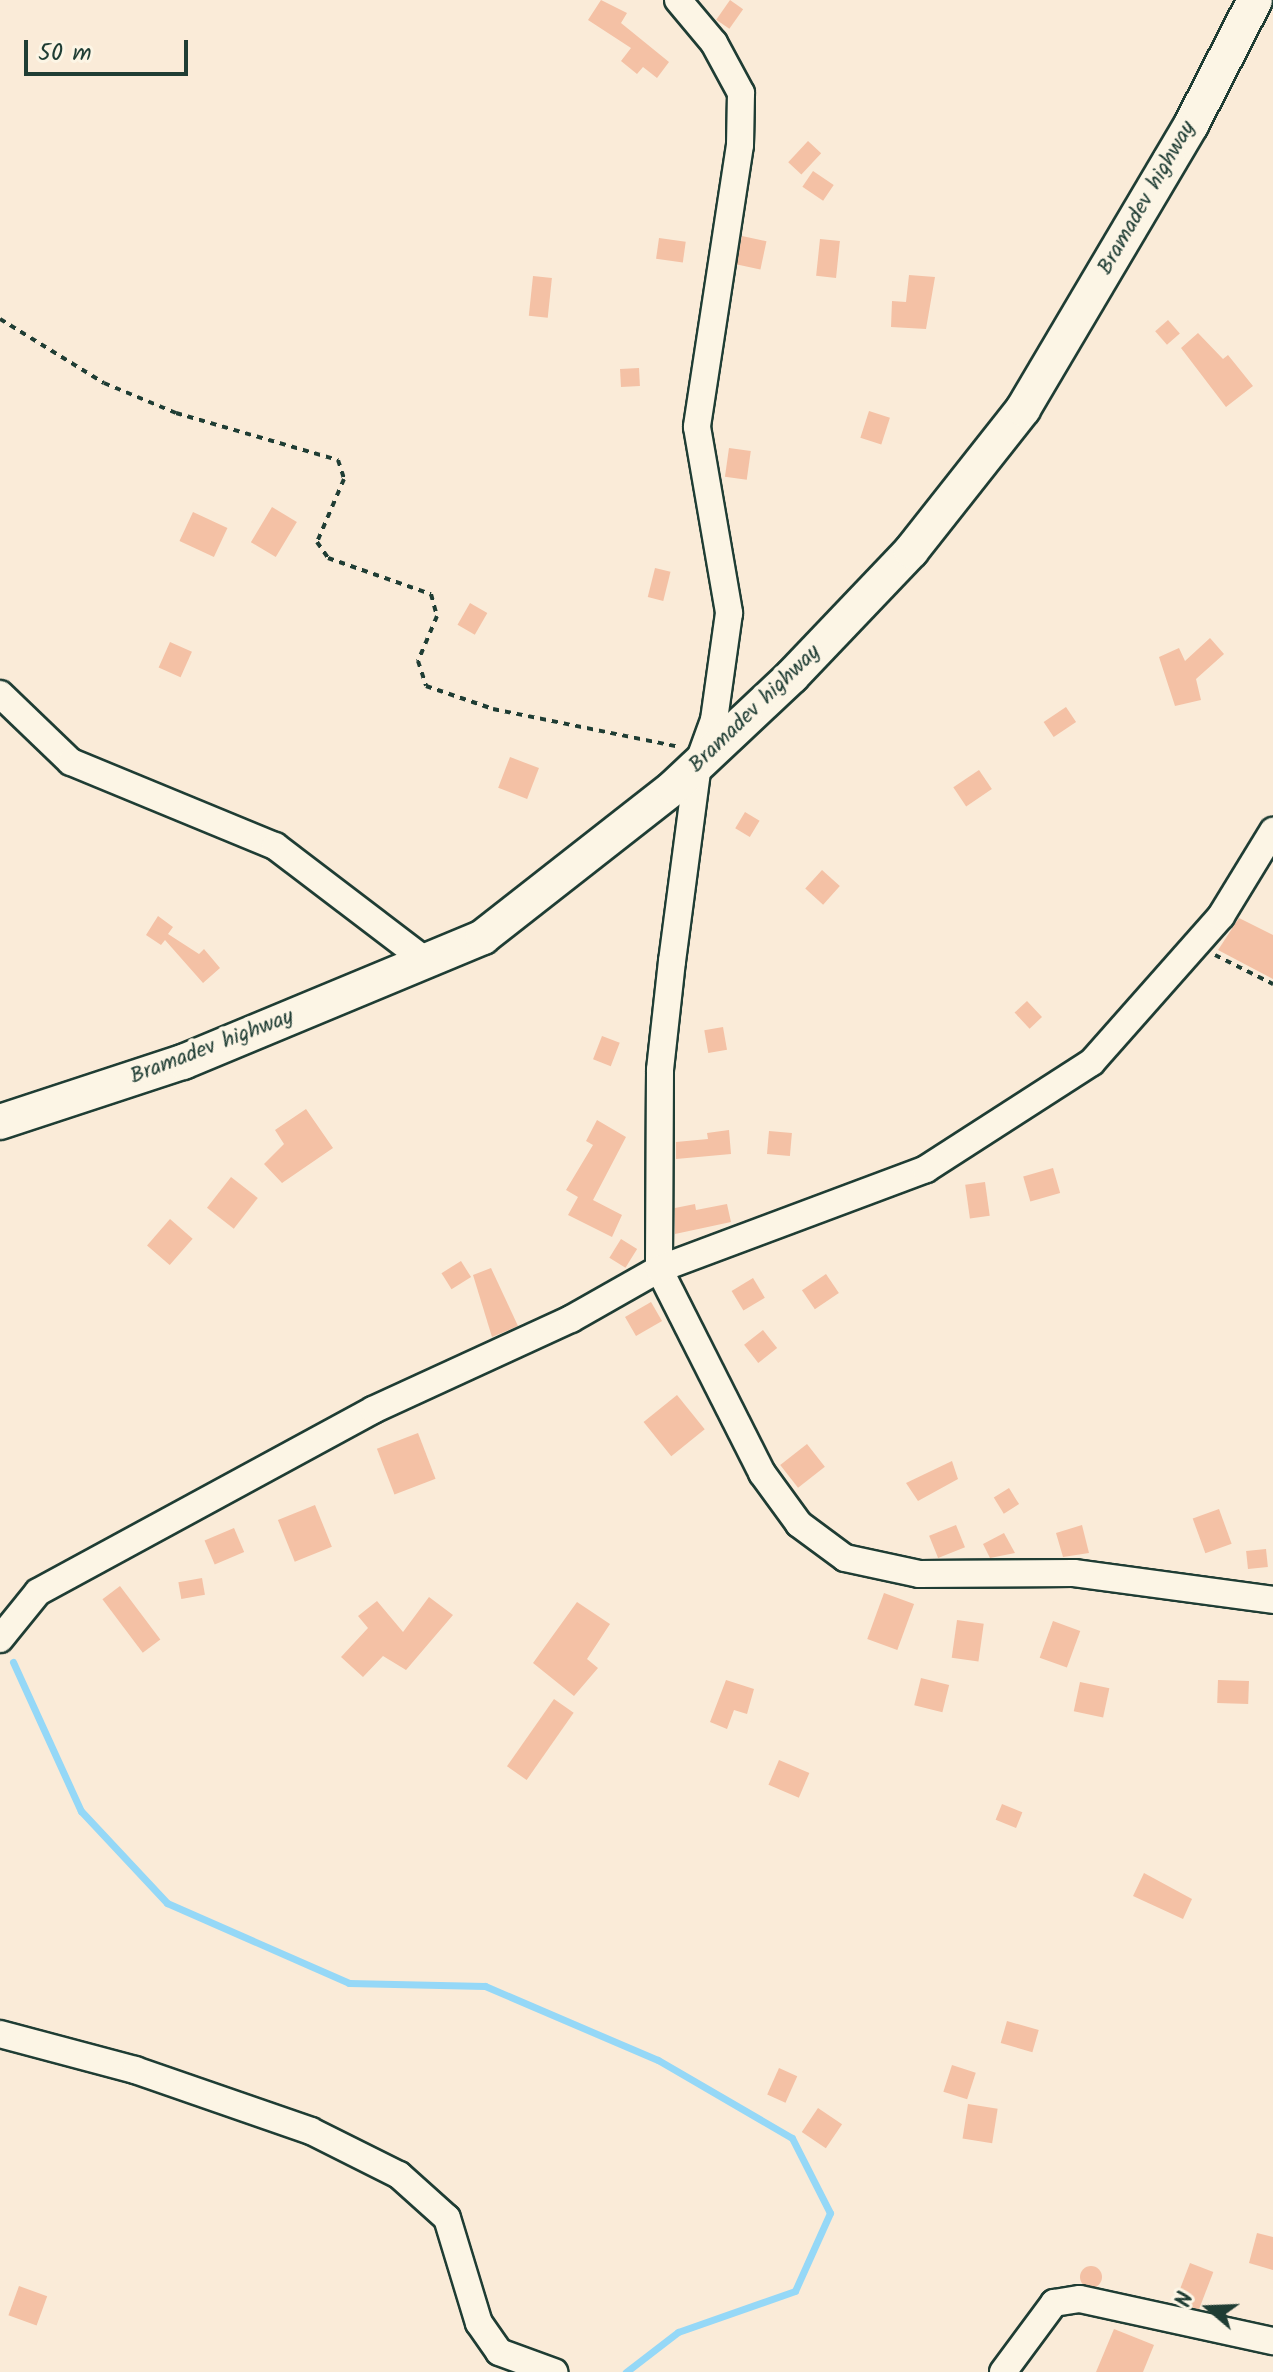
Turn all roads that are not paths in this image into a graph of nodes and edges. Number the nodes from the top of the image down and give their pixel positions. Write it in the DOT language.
graph roads {
  1 [pos="678,0"];
  2 [pos="1255,0"];
  3 [pos="0,694"];
  4 [pos="699,757"];
  5 [pos="1273,831"];
  6 [pos="426,961"];
  7 [pos="0,1122"];
  8 [pos="659,1269"];
  9 [pos="1273,1600"];
  10 [pos="0,1639"];
  11 [pos="0,2034"];
  12 [pos="1273,2340"];
  13 [pos="554,2372"];
  14 [pos="1003,2372"];
  1 -- 4 [label="street"];
  2 -- 4 [label="street, Bramadev highway"];
  3 -- 6 [label="street"];
  4 -- 6 [label="street, Bramadev highway"];
  4 -- 8 [label="street"];
  5 -- 8 [label="street"];
  6 -- 7 [label="street, Bramadev highway"];
  8 -- 9 [label="street"];
  8 -- 10 [label="street"];
  11 -- 13 [label="street"];
  12 -- 14 [label="street"];
}
